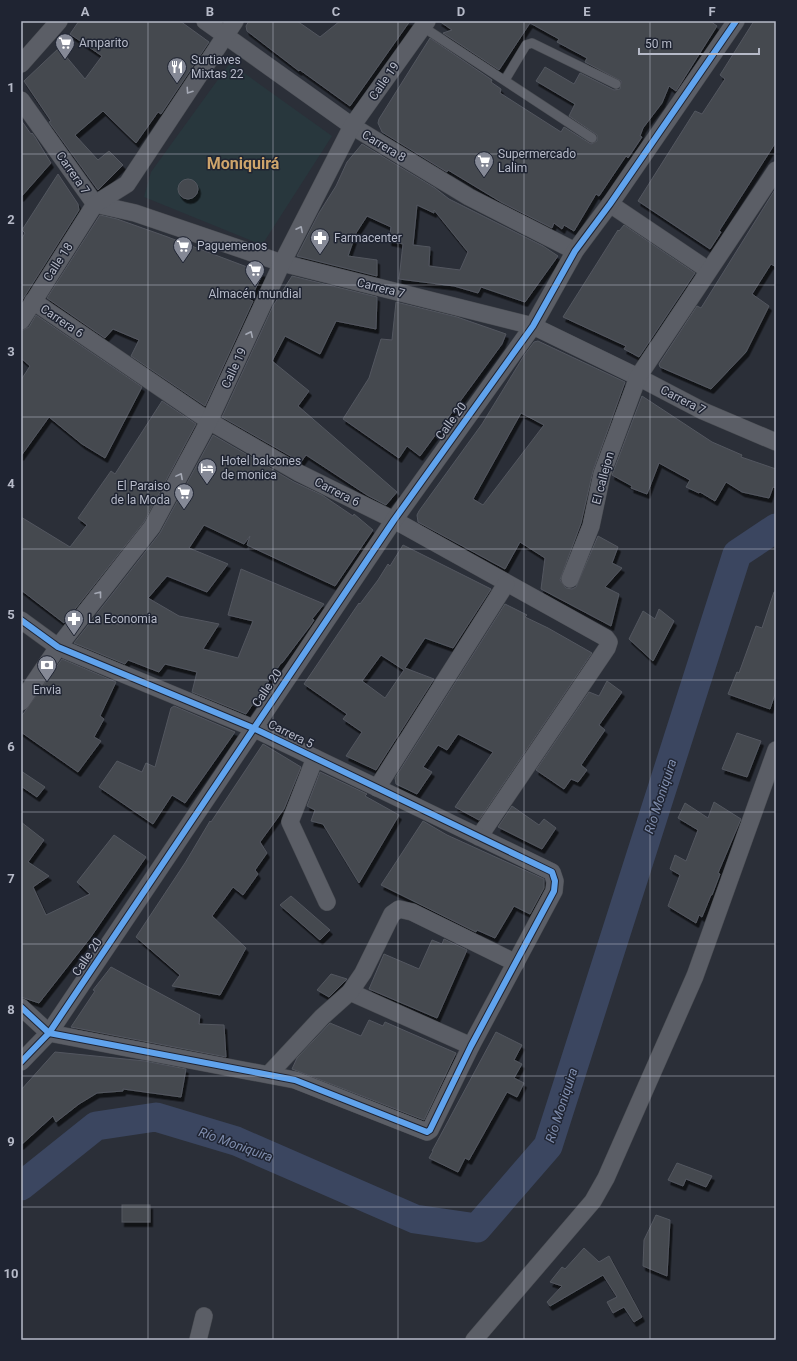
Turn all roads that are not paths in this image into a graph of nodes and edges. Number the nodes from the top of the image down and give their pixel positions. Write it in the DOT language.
graph roads {
  1 [pos="59,21"];
  2 [pos="205,21"];
  3 [pos="235,21"];
  4 [pos="736,21"];
  5 [pos="425,24"];
  6 [pos="226,35"];
  7 [pos="21,64"];
  8 [pos="505,80"];
  9 [pos="616,84"];
  10 [pos="21,100"];
  11 [pos="352,126"];
  12 [pos="592,138"];
  13 [pos="776,170"];
  14 [pos="127,184"];
  15 [pos="95,204"];
  16 [pos="610,204"];
  17 [pos="135,213"];
  18 [pos="575,251"];
  19 [pos="282,263"];
  20 [pos="708,270"];
  21 [pos="33,301"];
  22 [pos="21,321"];
  23 [pos="533,326"];
  24 [pos="638,377"];
  25 [pos="209,421"];
  26 [pos="776,442"];
  27 [pos="394,520"];
  28 [pos="570,579"];
  29 [pos="506,584"];
  30 [pos="21,620"];
  31 [pos="58,647"];
  32 [pos="21,702"];
  33 [pos="253,728"];
  34 [pos="776,750"];
  35 [pos="315,758"];
  36 [pos="377,788"];
  37 [pos="479,837"];
  38 [pos="327,902"];
  39 [pos="516,963"];
  40 [pos="350,992"];
  41 [pos="21,1007"];
  42 [pos="49,1033"];
  43 [pos="471,1046"];
  44 [pos="21,1062"];
  45 [pos="269,1074"];
  46 [pos="204,1316"];
  47 [pos="198,1340"];
  48 [pos="474,1340"];
  1 -- 7 [label="street"];
  2 -- 6 [label="street, Carrera 8"];
  3 -- 6 [label="street"];
  4 -- 16 [label="street, Calle 20"];
  5 -- 8 [label="lane"];
  5 -- 11 [label="street, Calle 19"];
  6 -- 11 [label="street, Carrera 8"];
  6 -- 14 [label="street, one-way"];
  8 -- 9 [label="lane"];
  8 -- 12 [label="lane"];
  10 -- 15 [label="street, Carrera 7"];
  11 -- 18 [label="street, Carrera 8"];
  19 -- 11 [label="street, Calle 19, one-way"];
  13 -- 20 [label="street, El callejon"];
  14 -- 15 [label="street"];
  14 -- 17 [label="street"];
  15 -- 17 [label="street, Carrera 7"];
  15 -- 21 [label="street, Calle 18"];
  16 -- 18 [label="street, Calle 20"];
  16 -- 20 [label="street"];
  17 -- 19 [label="street, Carrera 7"];
  18 -- 23 [label="street, Calle 20"];
  19 -- 23 [label="street, Carrera 7"];
  25 -- 19 [label="street, Calle 19, one-way"];
  20 -- 24 [label="street, El callejon"];
  21 -- 22 [label="street, Calle 18"];
  21 -- 25 [label="street, Carrera 6"];
  23 -- 24 [label="street, Carrera 7"];
  23 -- 27 [label="street, Calle 20"];
  24 -- 26 [label="street, Carrera 7"];
  24 -- 28 [label="street, El callejon"];
  25 -- 27 [label="street, Carrera 6"];
  31 -- 25 [label="street, Calle 19, one-way"];
  27 -- 29 [label="street, Carrera 6"];
  27 -- 33 [label="street, Calle 20"];
  29 -- 36 [label="street"];
  29 -- 37 [label="street, Carrera 6"];
  30 -- 31 [label="street, Carrera 5"];
  31 -- 32 [label="street, Calle 19"];
  31 -- 33 [label="street, Carrera 5"];
  33 -- 35 [label="street, Carrera 5"];
  33 -- 42 [label="street, Calle 20"];
  34 -- 48 [label="street"];
  35 -- 36 [label="street, Carrera 5"];
  35 -- 38 [label="street"];
  36 -- 37 [label="street, Carrera 5"];
  37 -- 39 [label="street, Carrera 5"];
  39 -- 40 [label="street"];
  39 -- 43 [label="street"];
  40 -- 43 [label="street"];
  40 -- 45 [label="street"];
  41 -- 42 [label="street"];
  42 -- 44 [label="street, Calle 20"];
  42 -- 45 [label="street"];
  43 -- 45 [label="street"];
  46 -- 47 [label="street"];
}
